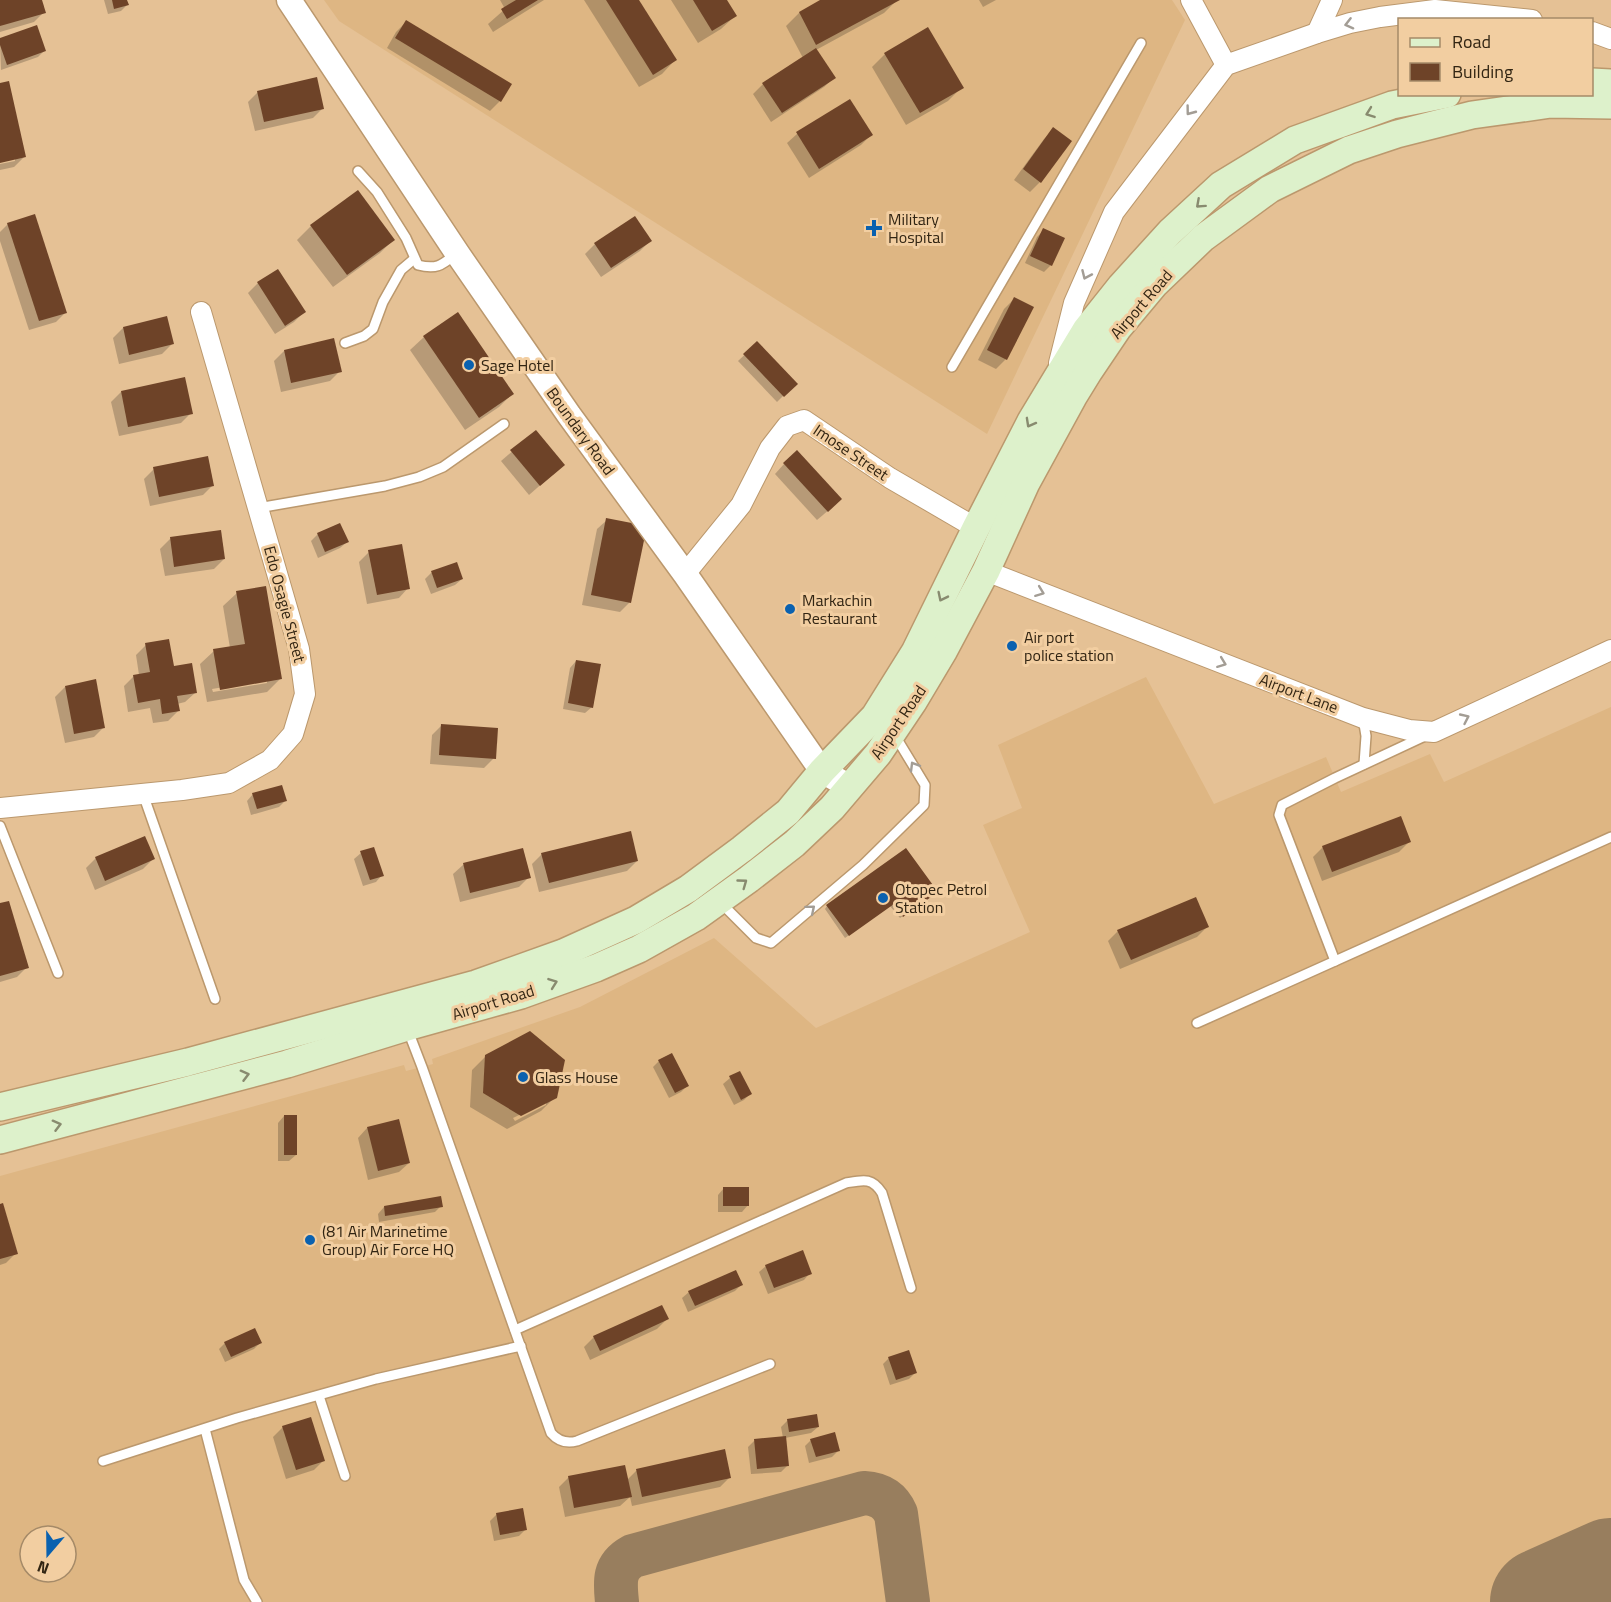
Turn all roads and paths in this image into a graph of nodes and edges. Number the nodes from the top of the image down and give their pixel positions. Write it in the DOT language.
graph roads {
  1 [pos="289,0"];
  2 [pos="1191,0"];
  3 [pos="1332,0"];
  4 [pos="1384,9"];
  5 [pos="1513,18"];
  6 [pos="1593,32"];
  7 [pos="1317,33"];
  8 [pos="1611,39"];
  9 [pos="1141,43"];
  10 [pos="1226,65"];
  11 [pos="1593,82"];
  12 [pos="1611,83"];
  13 [pos="1438,96"];
  14 [pos="1611,105"];
  15 [pos="358,171"];
  16 [pos="457,254"];
  17 [pos="414,259"];
  18 [pos="201,312"];
  19 [pos="345,343"];
  20 [pos="952,367"];
  21 [pos="1064,390"];
  22 [pos="504,424"];
  23 [pos="258,508"];
  24 [pos="976,528"];
  25 [pos="986,571"];
  26 [pos="685,574"];
  27 [pos="1611,650"];
  28 [pos="1363,718"];
  29 [pos="893,732"];
  30 [pos="1434,732"];
  31 [pos="1364,764"];
  32 [pos="822,771"];
  33 [pos="850,787"];
  34 [pos="143,794"];
  35 [pos="0,808"];
  36 [pos="0,826"];
  37 [pos="1611,837"];
  38 [pos="718,901"];
  39 [pos="1335,961"];
  40 [pos="58,973"];
  41 [pos="215,999"];
  42 [pos="1197,1023"];
  43 [pos="407,1028"];
  44 [pos="0,1107"];
  45 [pos="0,1140"];
  46 [pos="911,1288"];
  47 [pos="515,1330"];
  48 [pos="520,1346"];
  49 [pos="770,1364"];
  50 [pos="319,1396"];
  51 [pos="205,1429"];
  52 [pos="103,1461"];
  53 [pos="345,1476"];
  54 [pos="257,1602"];
  1 -- 16 [label="street, Boundary Road"];
  2 -- 10 [label="street"];
  3 -- 7 [label="street"];
  4 -- 5 [label="street"];
  4 -- 7 [label="street, one-way"];
  6 -- 8 [label="street"];
  7 -- 10 [label="street"];
  9 -- 20 [label="lane"];
  10 -- 21 [label="street, one-way"];
  11 -- 12 [label="main road"];
  13 -- 21 [label="main road, Airport Road, one-way"];
  14 -- 21 [label="main road, Airport Road"];
  15 -- 17 [label="lane"];
  16 -- 17 [label="lane"];
  16 -- 26 [label="street, Boundary Road"];
  17 -- 19 [label="lane"];
  18 -- 23 [label="street, Edo Osagie Street"];
  21 -- 24 [label="main road, Airport Road, one-way"];
  21 -- 25 [label="main road, Airport Road"];
  22 -- 23 [label="lane"];
  23 -- 34 [label="street, Edo Osagie Street"];
  24 -- 26 [label="street, Imose Street"];
  24 -- 32 [label="main road, Airport Road, one-way"];
  25 -- 28 [label="street, Airport Lane, one-way"];
  25 -- 29 [label="main road, Airport Road"];
  26 -- 32 [label="street, Boundary Road"];
  30 -- 27 [label="street, one-way"];
  28 -- 30 [label="street, Airport Lane"];
  28 -- 31 [label="lane"];
  29 -- 33 [label="main road, Airport Road"];
  38 -- 29 [label="lane, one-way"];
  30 -- 31 [label="lane"];
  31 -- 39 [label="lane"];
  32 -- 33 [label="street, Boundary Road"];
  32 -- 44 [label="main road, Airport Road"];
  38 -- 33 [label="main road, Airport Road, one-way"];
  34 -- 35 [label="street, Edo Osagie Street"];
  34 -- 41 [label="lane"];
  36 -- 40 [label="lane"];
  37 -- 39 [label="lane"];
  43 -- 38 [label="main road, Airport Road, one-way"];
  39 -- 42 [label="lane"];
  45 -- 43 [label="main road, Airport Road, one-way"];
  43 -- 47 [label="lane"];
  46 -- 47 [label="lane"];
  47 -- 48 [label="lane"];
  48 -- 49 [label="lane"];
  48 -- 50 [label="lane"];
  50 -- 51 [label="lane"];
  50 -- 53 [label="lane"];
  51 -- 52 [label="lane"];
  51 -- 54 [label="lane"];
}
